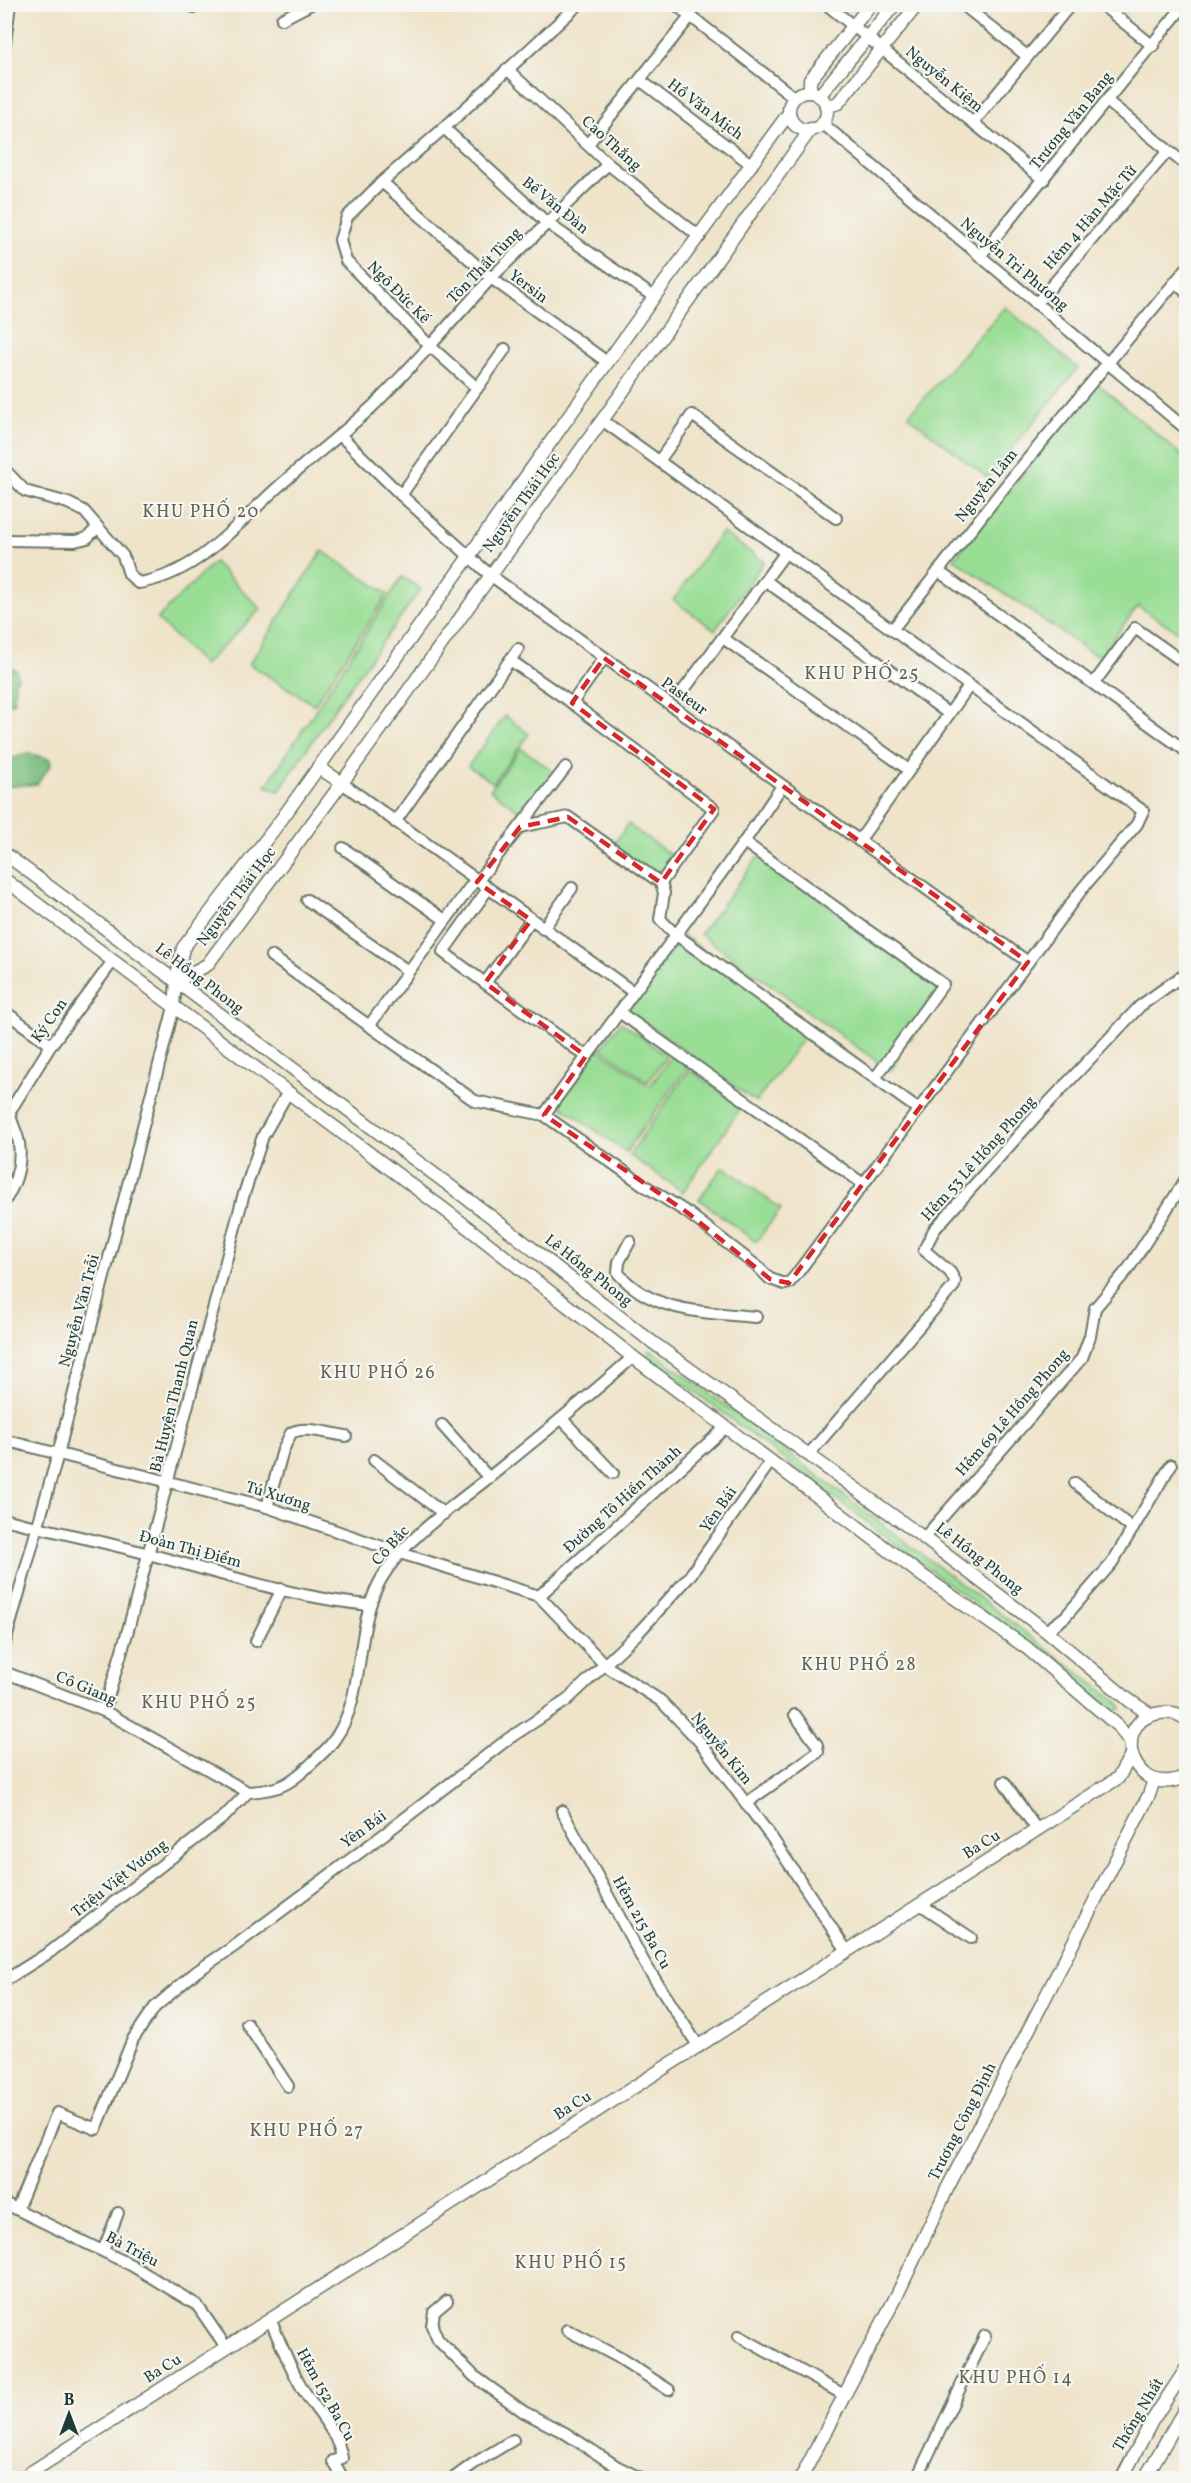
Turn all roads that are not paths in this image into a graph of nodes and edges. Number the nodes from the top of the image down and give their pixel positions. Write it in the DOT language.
graph roads {
  1 [pos="10,4"];
  2 [pos="311,4"];
  3 [pos="579,4"];
  4 [pos="675,4"];
  5 [pos="826,4"];
  6 [pos="871,4"];
  7 [pos="895,4"];
  8 [pos="918,4"];
  9 [pos="962,4"];
  10 [pos="1071,4"];
  11 [pos="1101,4"];
  12 [pos="1185,4"];
  13 [pos="690,17"];
  14 [pos="282,19"];
  15 [pos="853,27"];
  16 [pos="868,38"];
  17 [pos="1153,46"];
  18 [pos="881,49"];
  19 [pos="4,50"];
  20 [pos="1027,56"];
  21 [pos="507,69"];
  22 [pos="640,80"];
  23 [pos="814,94"];
  24 [pos="795,98"];
  25 [pos="1107,101"];
  26 [pos="826,107"];
  27 [pos="789,113"];
  28 [pos="974,123"];
  29 [pos="817,126"];
  30 [pos="444,128"];
  31 [pos="588,144"];
  32 [pos="1168,151"];
  33 [pos="608,164"];
  34 [pos="752,165"];
  35 [pos="1186,165"];
  36 [pos="1044,180"];
  37 [pos="382,182"];
  38 [pos="547,223"];
  39 [pos="700,237"];
  40 [pos="980,256"];
  41 [pos="1186,269"];
  42 [pos="491,278"];
  43 [pos="1175,282"];
  44 [pos="1186,292"];
  45 [pos="654,297"];
  46 [pos="1036,304"];
  47 [pos="430,346"];
  48 [pos="505,349"];
  49 [pos="607,362"];
  50 [pos="1107,363"];
  51 [pos="477,388"];
  52 [pos="602,420"];
  53 [pos="1186,429"];
  54 [pos="340,435"];
  55 [pos="659,461"];
  56 [pos="4,469"];
  57 [pos="401,495"];
  58 [pos="836,518"];
  59 [pos="98,528"];
  60 [pos="4,540"];
  61 [pos="786,552"];
  62 [pos="470,555"];
  63 [pos="938,571"];
  64 [pos="490,575"];
  65 [pos="766,581"];
  66 [pos="892,630"];
  67 [pos="723,638"];
  68 [pos="518,649"];
  69 [pos="604,658"];
  70 [pos="510,660"];
  71 [pos="1186,664"];
  72 [pos="1094,683"];
  73 [pos="969,686"];
  74 [pos="683,691"];
  75 [pos="572,703"];
  76 [pos="950,714"];
  77 [pos="1186,751"];
  78 [pos="318,767"];
  79 [pos="566,767"];
  80 [pos="909,770"];
  81 [pos="342,783"];
  82 [pos="782,786"];
  83 [pos="395,822"];
  84 [pos="520,827"];
  85 [pos="859,841"];
  86 [pos="744,842"];
  87 [pos="343,848"];
  88 [pos="4,853"];
  89 [pos="4,879"];
  90 [pos="476,881"];
  91 [pos="661,883"];
  92 [pos="572,888"];
  93 [pos="488,890"];
  94 [pos="308,900"];
  95 [pos="445,920"];
  96 [pos="531,920"];
  97 [pos="543,929"];
  98 [pos="675,934"];
  99 [pos="271,956"];
  100 [pos="113,961"];
  101 [pos="150,962"];
  102 [pos="1028,962"];
  103 [pos="408,971"];
  104 [pos="137,979"];
  105 [pos="1183,980"];
  106 [pos="176,981"];
  107 [pos="485,983"];
  108 [pos="633,992"];
  109 [pos="174,1007"];
  110 [pos="4,1011"];
  111 [pos="619,1012"];
  112 [pos="369,1026"];
  113 [pos="51,1045"];
  114 [pos="586,1056"];
  115 [pos="876,1077"];
  116 [pos="288,1092"];
  117 [pos="7,1110"];
  118 [pos="919,1110"];
  119 [pos="544,1115"];
  120 [pos="1186,1179"];
  121 [pos="862,1183"];
  122 [pos="4,1203"];
  123 [pos="630,1241"];
  124 [pos="756,1317"];
  125 [pos="648,1339"];
  126 [pos="633,1357"];
  127 [pos="562,1419"];
  128 [pos="442,1425"];
  129 [pos="726,1427"];
  130 [pos="346,1436"];
  131 [pos="4,1440"];
  132 [pos="58,1454"];
  133 [pos="809,1454"];
  134 [pos="374,1460"];
  135 [pos="771,1461"];
  136 [pos="1171,1465"];
  137 [pos="614,1473"];
  138 [pos="489,1478"];
  139 [pos="168,1482"];
  140 [pos="1075,1483"];
  141 [pos="267,1507"];
  142 [pos="444,1514"];
  143 [pos="4,1519"];
  144 [pos="37,1527"];
  145 [pos="1133,1529"];
  146 [pos="924,1538"];
  147 [pos="400,1553"];
  148 [pos="149,1554"];
  149 [pos="282,1589"];
  150 [pos="539,1596"];
  151 [pos="369,1605"];
  152 [pos="1046,1631"];
  153 [pos="256,1641"];
  154 [pos="4,1646"];
  155 [pos="606,1666"];
  156 [pos="4,1672"];
  157 [pos="104,1711"];
  158 [pos="795,1715"];
  159 [pos="1151,1715"];
  160 [pos="1186,1716"];
  161 [pos="1131,1749"];
  162 [pos="1186,1776"];
  163 [pos="1154,1780"];
  164 [pos="1004,1782"];
  165 [pos="248,1792"];
  166 [pos="746,1803"];
  167 [pos="562,1811"];
  168 [pos="1037,1830"];
  169 [pos="920,1904"];
  170 [pos="971,1938"];
  171 [pos="847,1951"];
  172 [pos="4,1981"];
  173 [pos="247,2024"];
  174 [pos="699,2047"];
  175 [pos="288,2086"];
  176 [pos="4,2203"];
  177 [pos="17,2209"];
  178 [pos="118,2213"];
  179 [pos="103,2251"];
  180 [pos="447,2301"];
  181 [pos="270,2319"];
  182 [pos="567,2330"];
  183 [pos="740,2336"];
  184 [pos="985,2336"];
  185 [pos="226,2348"];
  186 [pos="1186,2369"];
  187 [pos="669,2390"];
  188 [pos="844,2395"];
  189 [pos="1186,2407"];
  190 [pos="1152,2421"];
  191 [pos="1171,2430"];
  192 [pos="513,2440"];
  193 [pos="22,2478"];
  194 [pos="343,2478"];
  195 [pos="454,2478"];
  196 [pos="640,2478"];
  197 [pos="801,2478"];
  198 [pos="916,2478"];
  199 [pos="1122,2478"];
  200 [pos="1145,2478"];
  1 -- 19 [label="street"];
  2 -- 14 [label="street"];
  3 -- 21 [label="street, Ngô Đức Kế"];
  4 -- 13 [label="street"];
  5 -- 15 [label="street, Nguyễn Kiệm"];
  6 -- 15 [label="main road"];
  7 -- 16 [label="main road"];
  8 -- 18 [label="main road"];
  9 -- 20 [label="street"];
  10 -- 20 [label="street"];
  11 -- 17 [label="street"];
  12 -- 17 [label="street, Trương Văn Bang"];
  13 -- 22 [label="street"];
  13 -- 24 [label="street"];
  15 -- 16 [label="street, Nguyễn Kiệm"];
  15 -- 23 [label="main road"];
  16 -- 18 [label="street, Nguyễn Kiệm"];
  16 -- 23 [label="main road"];
  17 -- 25 [label="street, Trương Văn Bang"];
  18 -- 26 [label="main road"];
  18 -- 28 [label="street, Nguyễn Kiệm"];
  20 -- 28 [label="street"];
  21 -- 30 [label="street, Ngô Đức Kế"];
  21 -- 31 [label="street, Cao Thắng"];
  22 -- 31 [label="street"];
  22 -- 34 [label="street, Hồ Văn Mịch"];
  23 -- 24 [label="main road"];
  23 -- 26 [label="main road"];
  24 -- 27 [label="main road"];
  25 -- 32 [label="street"];
  25 -- 36 [label="street, Trương Văn Bang"];
  26 -- 29 [label="main road"];
  27 -- 29 [label="main road"];
  27 -- 34 [label="main road, Nguyễn Thái Học"];
  28 -- 36 [label="street, Nguyễn Kiệm"];
  29 -- 40 [label="street, Nguyễn Tri Phương"];
  29 -- 52 [label="main road, Nguyễn Thái Học"];
  30 -- 37 [label="street, Ngô Đức Kế"];
  30 -- 38 [label="street, Bế Văn Đàn"];
  31 -- 33 [label="street, Cao Thắng"];
  32 -- 35 [label="street"];
  32 -- 46 [label="street, Hẻm 4 Hàn Mặc Tử"];
  33 -- 38 [label="street, Tôn Thất Tùng"];
  33 -- 39 [label="street, Cao Thắng"];
  34 -- 39 [label="main road, Nguyễn Thái Học"];
  36 -- 40 [label="street, Trương Văn Bang"];
  37 -- 42 [label="street, Yersin"];
  37 -- 47 [label="street, Ngô Đức Kế"];
  38 -- 42 [label="street, Tôn Thất Tùng"];
  38 -- 45 [label="street, Bế Văn Đàn"];
  39 -- 45 [label="main road, Nguyễn Thái Học"];
  40 -- 46 [label="street, Nguyễn Tri Phương"];
  41 -- 43 [label="street, Nguyễn Lâm"];
  42 -- 47 [label="street, Tôn Thất Tùng"];
  42 -- 49 [label="street, Yersin"];
  43 -- 44 [label="street"];
  43 -- 50 [label="street, Nguyễn Lâm"];
  45 -- 49 [label="main road, Nguyễn Thái Học"];
  46 -- 50 [label="street, Nguyễn Tri Phương"];
  47 -- 51 [label="street"];
  47 -- 54 [label="street, Ngô Đức Kế"];
  48 -- 51 [label="street"];
  49 -- 62 [label="main road, Nguyễn Thái Học"];
  50 -- 53 [label="street, Nguyễn Tri Phương"];
  50 -- 63 [label="street, Nguyễn Lâm"];
  51 -- 57 [label="street"];
  52 -- 55 [label="street"];
  52 -- 64 [label="main road, Nguyễn Thái Học"];
  54 -- 57 [label="street, Pasteur"];
  54 -- 59 [label="street, Ngô Đức Kế"];
  55 -- 58 [label="street"];
  55 -- 61 [label="street"];
  56 -- 59 [label="street"];
  57 -- 62 [label="street, Pasteur"];
  59 -- 60 [label="street"];
  61 -- 65 [label="street"];
  61 -- 66 [label="street"];
  62 -- 64 [label="street, Pasteur"];
  62 -- 78 [label="main road, Nguyễn Thái Học"];
  63 -- 66 [label="street, Nguyễn Lâm"];
  63 -- 72 [label="street"];
  64 -- 69 [label="street, Pasteur"];
  64 -- 81 [label="main road, Nguyễn Thái Học"];
  65 -- 67 [label="street"];
  65 -- 76 [label="street"];
  66 -- 73 [label="street"];
  67 -- 74 [label="street"];
  67 -- 80 [label="street"];
  68 -- 70 [label="street"];
  69 -- 75 [label="street"];
  69 -- 82 [label="street, Pasteur"];
  70 -- 75 [label="street"];
  70 -- 83 [label="street"];
  71 -- 72 [label="street"];
  72 -- 77 [label="street"];
  73 -- 76 [label="street"];
  73 -- 102 [label="street"];
  75 -- 91 [label="street"];
  76 -- 80 [label="street"];
  78 -- 81 [label="main road"];
  78 -- 106 [label="main road, Nguyễn Thái Học"];
  79 -- 84 [label="street"];
  80 -- 85 [label="street"];
  81 -- 83 [label="street"];
  81 -- 106 [label="main road, Nguyễn Thái Học"];
  82 -- 85 [label="street, Pasteur"];
  82 -- 86 [label="street"];
  83 -- 90 [label="street"];
  84 -- 90 [label="street"];
  84 -- 91 [label="street"];
  85 -- 102 [label="street, Pasteur"];
  86 -- 98 [label="street"];
  86 -- 115 [label="street"];
  87 -- 95 [label="street"];
  88 -- 101 [label="main road, Lê Hồng Phong"];
  89 -- 100 [label="main road"];
  90 -- 93 [label="street"];
  90 -- 95 [label="street"];
  91 -- 98 [label="street"];
  92 -- 97 [label="street"];
  93 -- 96 [label="street"];
  93 -- 107 [label="street"];
  94 -- 103 [label="street"];
  95 -- 103 [label="street"];
  96 -- 97 [label="street"];
  96 -- 107 [label="street"];
  97 -- 108 [label="street"];
  98 -- 108 [label="street"];
  98 -- 115 [label="street"];
  99 -- 112 [label="street"];
  100 -- 104 [label="main road"];
  100 -- 113 [label="street, Ký Con"];
  101 -- 104 [label="main road"];
  101 -- 106 [label="main road, Lê Hồng Phong"];
  102 -- 118 [label="street"];
  103 -- 112 [label="street"];
  104 -- 109 [label="main road"];
  105 -- 133 [label="street, Hẻm 53 Lê Hồng Phong"];
  106 -- 109 [label="street, Nguyễn Văn Trỗi"];
  106 -- 125 [label="main road, Lê Hồng Phong"];
  107 -- 114 [label="street"];
  108 -- 111 [label="street"];
  109 -- 116 [label="main road"];
  109 -- 132 [label="street, Nguyễn Văn Trỗi"];
  110 -- 113 [label="street"];
  111 -- 114 [label="street"];
  111 -- 121 [label="street"];
  112 -- 119 [label="street"];
  113 -- 117 [label="street, Ký Con"];
  114 -- 119 [label="street"];
  115 -- 118 [label="street"];
  116 -- 126 [label="main road"];
  116 -- 139 [label="street, Bà Huyện Thanh Quan"];
  117 -- 122 [label="street, Ký Con"];
  118 -- 121 [label="street"];
  119 -- 121 [label="street"];
  120 -- 146 [label="street, Hẻm 69 Lê Hồng Phong"];
  123 -- 124 [label="street"];
  125 -- 126 [label="main road"];
  125 -- 133 [label="main road, Lê Hồng Phong"];
  126 -- 127 [label="street, Cô Bắc"];
  126 -- 129 [label="main road"];
  127 -- 137 [label="street"];
  127 -- 138 [label="street, Cô Bắc"];
  128 -- 138 [label="street"];
  129 -- 135 [label="main road"];
  129 -- 150 [label="street, Đường Tô Hiến Thành"];
  130 -- 141 [label="street"];
  131 -- 132 [label="street, Tú Xương"];
  132 -- 139 [label="street, Tú Xương"];
  132 -- 144 [label="street, Nguyễn Văn Trỗi"];
  133 -- 146 [label="main road, Lê Hồng Phong"];
  134 -- 142 [label="street"];
  135 -- 155 [label="street, Yên Bái"];
  135 -- 161 [label="main road"];
  136 -- 145 [label="street"];
  138 -- 142 [label="street, Cô Bắc"];
  139 -- 141 [label="street, Tú Xương"];
  139 -- 148 [label="street, Bà Huyện Thanh Quan"];
  140 -- 145 [label="street"];
  141 -- 147 [label="street, Tú Xương"];
  142 -- 147 [label="street, Cô Bắc"];
  143 -- 144 [label="street, Đoàn Thị Điểm"];
  144 -- 148 [label="street, Đoàn Thị Điểm"];
  144 -- 154 [label="street, Nguyễn Văn Trỗi"];
  145 -- 152 [label="street"];
  146 -- 152 [label="main road, Lê Hồng Phong"];
  147 -- 150 [label="street, Tú Xương"];
  147 -- 151 [label="street, Cô Bắc"];
  148 -- 149 [label="street, Đoàn Thị Điểm"];
  148 -- 157 [label="street, Bà Huyện Thanh Quan"];
  149 -- 151 [label="street, Đoàn Thị Điểm"];
  149 -- 153 [label="street"];
  150 -- 155 [label="street, Nguyễn Kim"];
  151 -- 165 [label="street, Cô Bắc"];
  152 -- 159 [label="main road, Lê Hồng Phong"];
  155 -- 166 [label="street, Nguyễn Kim"];
  155 -- 177 [label="street, Yên Bái"];
  156 -- 157 [label="street, Cô Giang"];
  157 -- 165 [label="street, Cô Giang"];
  158 -- 166 [label="street"];
  159 -- 160 [label="main road"];
  159 -- 161 [label="main road, Ba Cu"];
  161 -- 163 [label="main road"];
  161 -- 168 [label="main road, Ba Cu"];
  162 -- 163 [label="main road"];
  163 -- 188 [label="main road, Trương Công Định"];
  164 -- 168 [label="street"];
  165 -- 172 [label="street, Triệu Việt Vương"];
  166 -- 171 [label="street, Nguyễn Kim"];
  167 -- 174 [label="street, Hẻm 215 Ba Cu"];
  168 -- 169 [label="main road, Ba Cu"];
  169 -- 170 [label="street"];
  169 -- 171 [label="main road, Ba Cu"];
  171 -- 174 [label="main road, Ba Cu"];
  173 -- 175 [label="street"];
  174 -- 181 [label="main road, Ba Cu"];
  176 -- 177 [label="street, Bà Triệu"];
  177 -- 179 [label="street, Bà Triệu"];
  178 -- 179 [label="street"];
  179 -- 185 [label="street, Bà Triệu"];
  180 -- 196 [label="street"];
  181 -- 185 [label="main road, Ba Cu"];
  181 -- 194 [label="street, Hẻm 152 Ba Cu"];
  182 -- 187 [label="street"];
  183 -- 188 [label="street"];
  184 -- 198 [label="street"];
  185 -- 193 [label="main road, Ba Cu"];
  186 -- 190 [label="main road, Thống Nhất"];
  188 -- 197 [label="main road, Trương Công Định"];
  189 -- 191 [label="main road"];
  190 -- 191 [label="main road"];
  190 -- 199 [label="main road, Thống Nhất"];
  191 -- 200 [label="main road"];
  192 -- 195 [label="street"];
}
